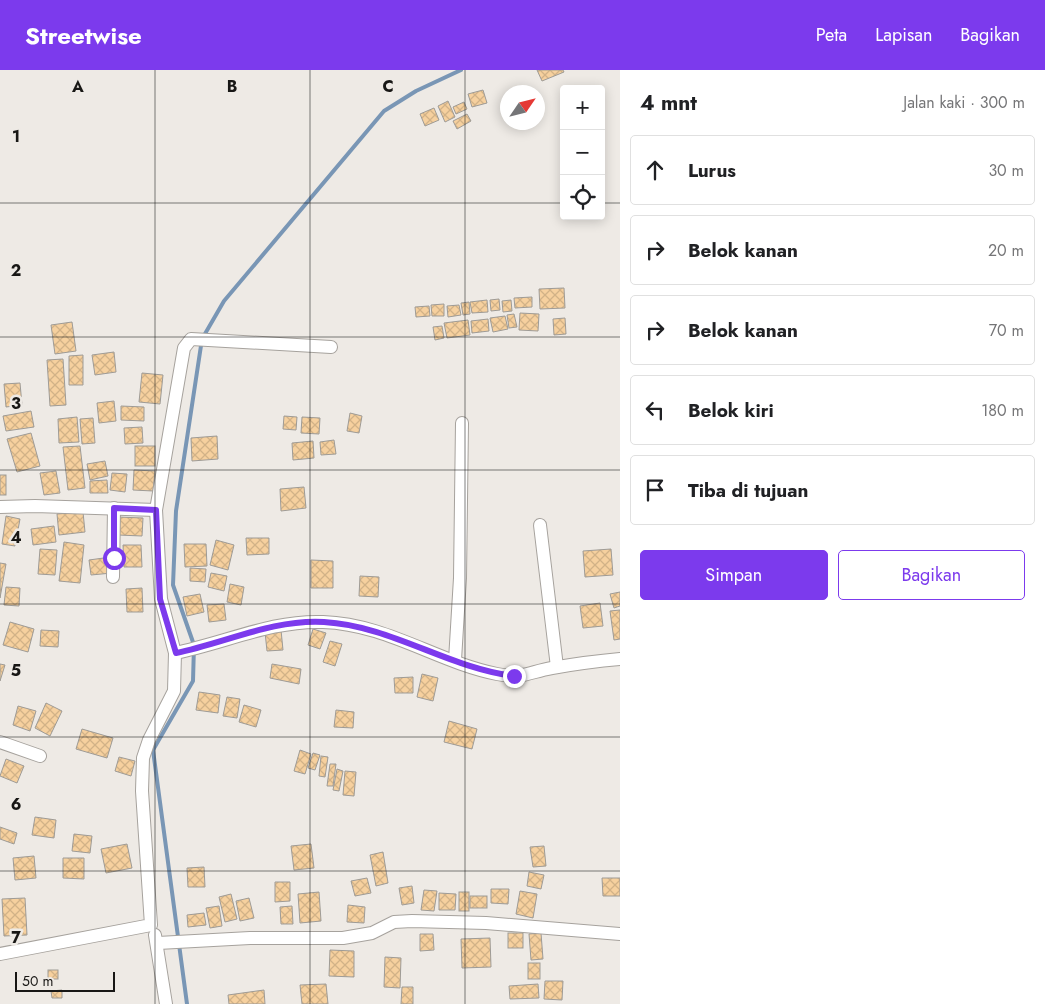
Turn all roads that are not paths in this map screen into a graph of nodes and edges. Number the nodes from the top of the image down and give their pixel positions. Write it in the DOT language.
graph roads {
  1 [pos="331,348"];
  2 [pos="462,423"];
  3 [pos="0,507"];
  4 [pos="114,508"];
  5 [pos="156,510"];
  6 [pos="540,525"];
  7 [pos="113,577"];
  8 [pos="178,652"];
  9 [pos="620,659"];
  10 [pos="455,660"];
  11 [pos="557,667"];
  12 [pos="0,742"];
  13 [pos="40,756"];
  14 [pos="151,925"];
  15 [pos="620,934"];
  16 [pos="160,943"];
  17 [pos="0,954"];
  18 [pos="166,1004"];
  1 -- 5 [label="street"];
  2 -- 10 [label="street"];
  3 -- 4 [label="street"];
  4 -- 5 [label="street"];
  4 -- 7 [label="street"];
  5 -- 8 [label="street"];
  6 -- 11 [label="street"];
  8 -- 10 [label="street"];
  8 -- 14 [label="street"];
  9 -- 11 [label="street"];
  10 -- 11 [label="street"];
  12 -- 13 [label="street"];
  14 -- 16 [label="street"];
  14 -- 17 [label="street"];
  15 -- 16 [label="street"];
  16 -- 18 [label="street"];
}
